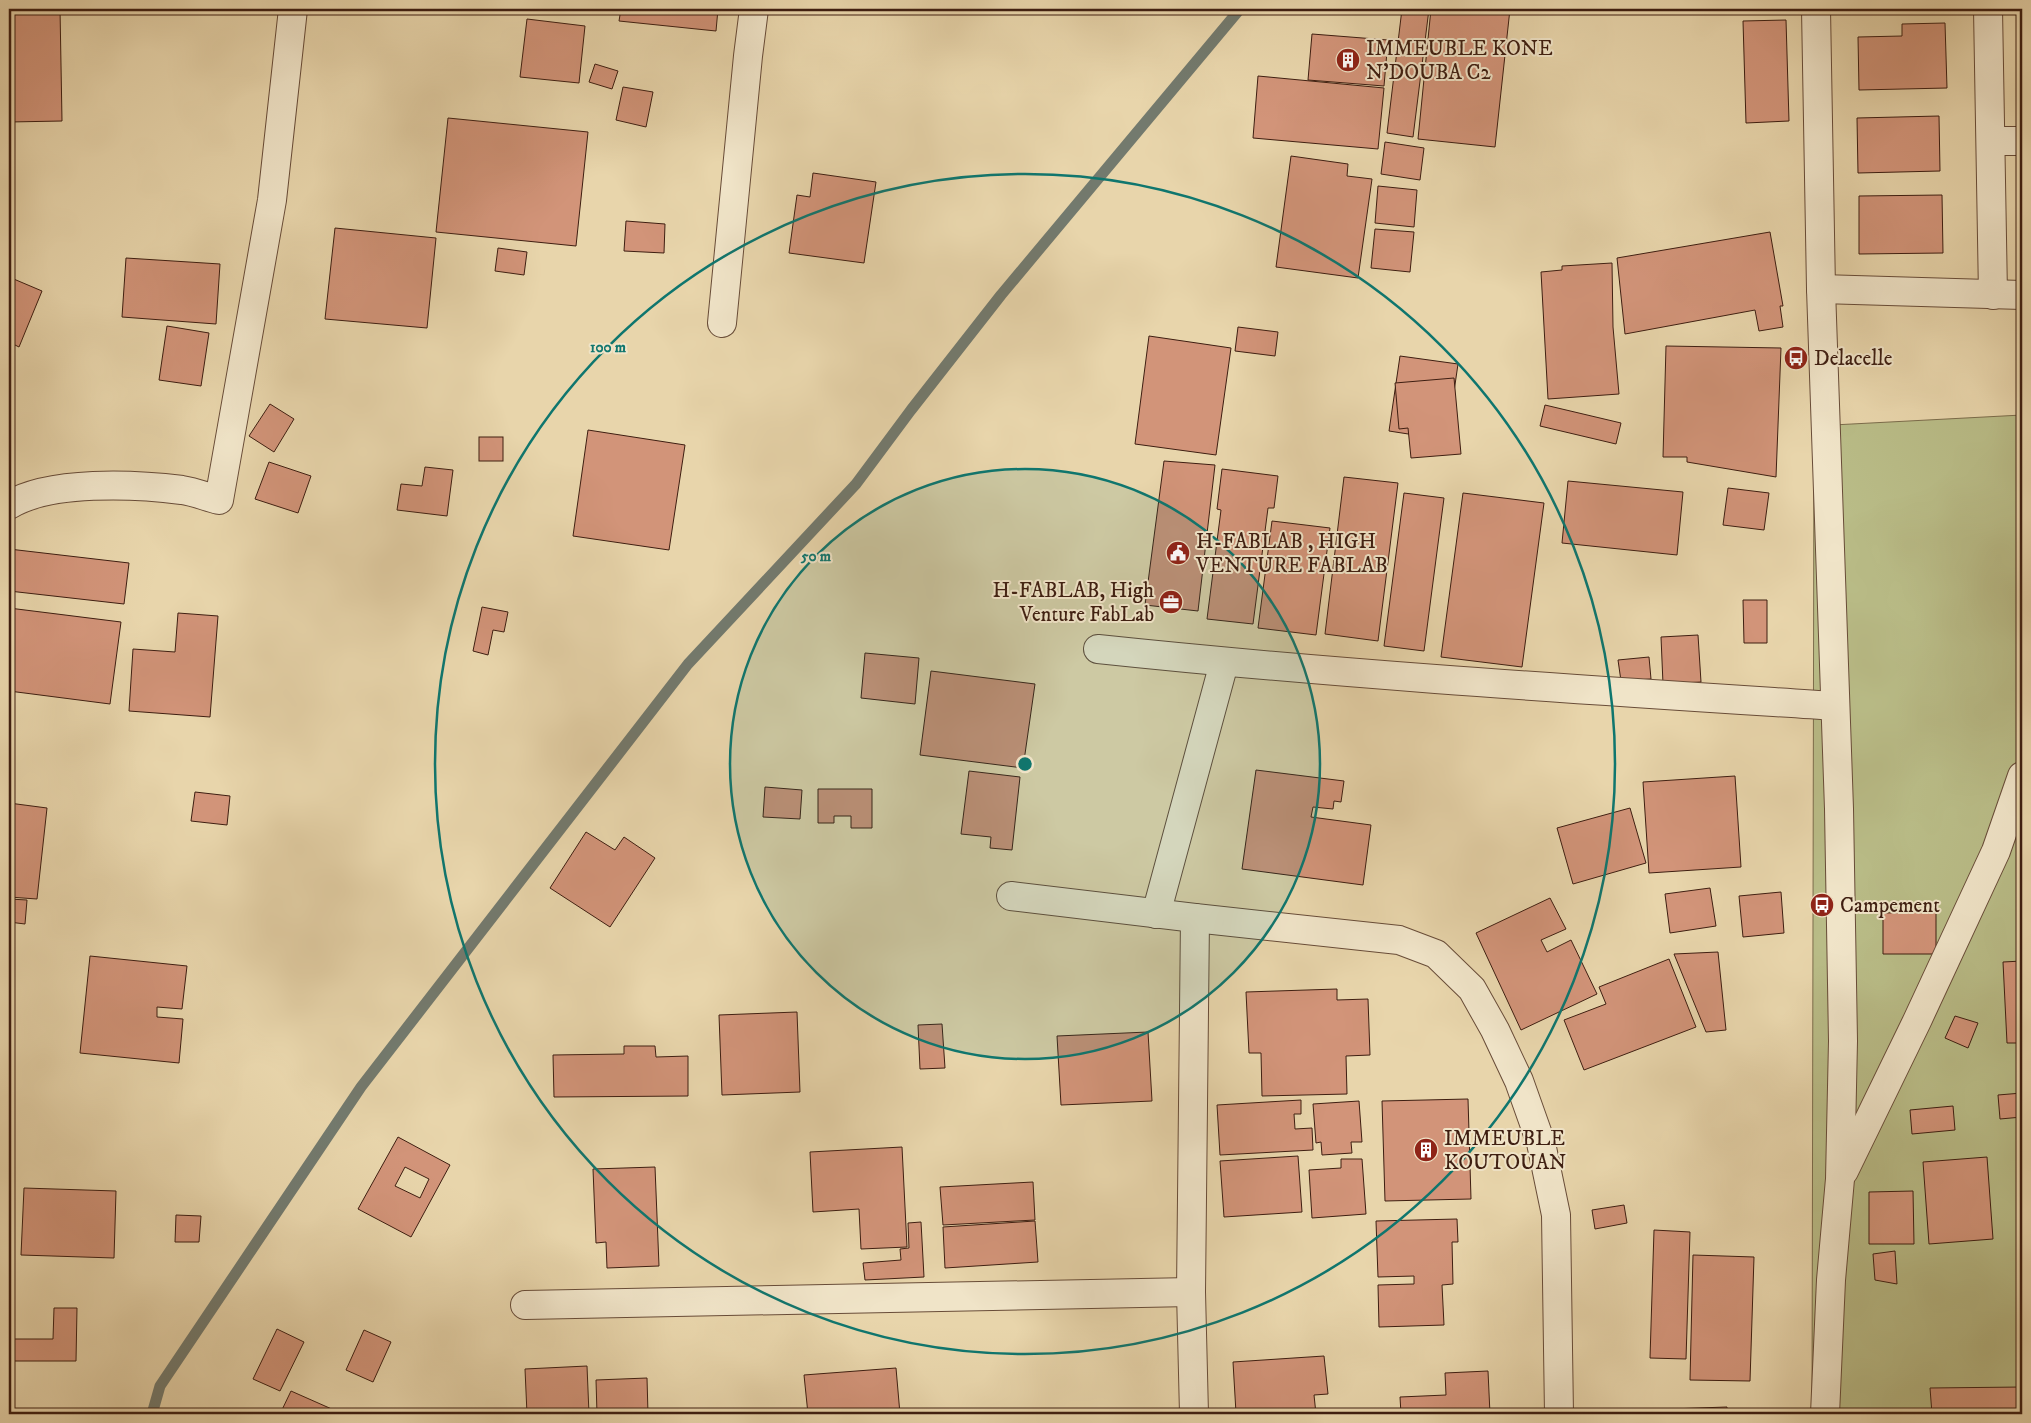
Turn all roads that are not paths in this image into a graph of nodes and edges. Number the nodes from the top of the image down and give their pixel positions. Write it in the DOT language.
graph roads {
  1 [pos="293,9"];
  2 [pos="754,9"];
  3 [pos="1816,9"];
  4 [pos="1988,9"];
  5 [pos="1991,141"];
  6 [pos="2022,141"];
  7 [pos="1820,289"];
  8 [pos="1993,295"];
  9 [pos="2022,295"];
  10 [pos="722,323"];
  11 [pos="9,505"];
  12 [pos="1098,649"];
  13 [pos="1224,663"];
  14 [pos="1835,706"];
  15 [pos="2022,776"];
  16 [pos="1011,896"];
  17 [pos="1156,914"];
  18 [pos="1195,918"];
  19 [pos="1840,1179"];
  20 [pos="1191,1292"];
  21 [pos="526,1305"];
  22 [pos="1194,1414"];
  23 [pos="1559,1414"];
  24 [pos="1825,1414"];
  1 -- 11 [label="street"];
  2 -- 10 [label="street"];
  3 -- 7 [label="street"];
  4 -- 5 [label="street"];
  5 -- 6 [label="street"];
  5 -- 8 [label="street"];
  7 -- 8 [label="street"];
  7 -- 14 [label="street"];
  8 -- 9 [label="street"];
  12 -- 13 [label="street"];
  13 -- 14 [label="street"];
  13 -- 17 [label="street"];
  14 -- 19 [label="street"];
  15 -- 19 [label="street"];
  16 -- 17 [label="street"];
  17 -- 18 [label="street"];
  18 -- 20 [label="street"];
  18 -- 23 [label="street"];
  19 -- 24 [label="street"];
  20 -- 21 [label="street"];
  20 -- 22 [label="street"];
}
